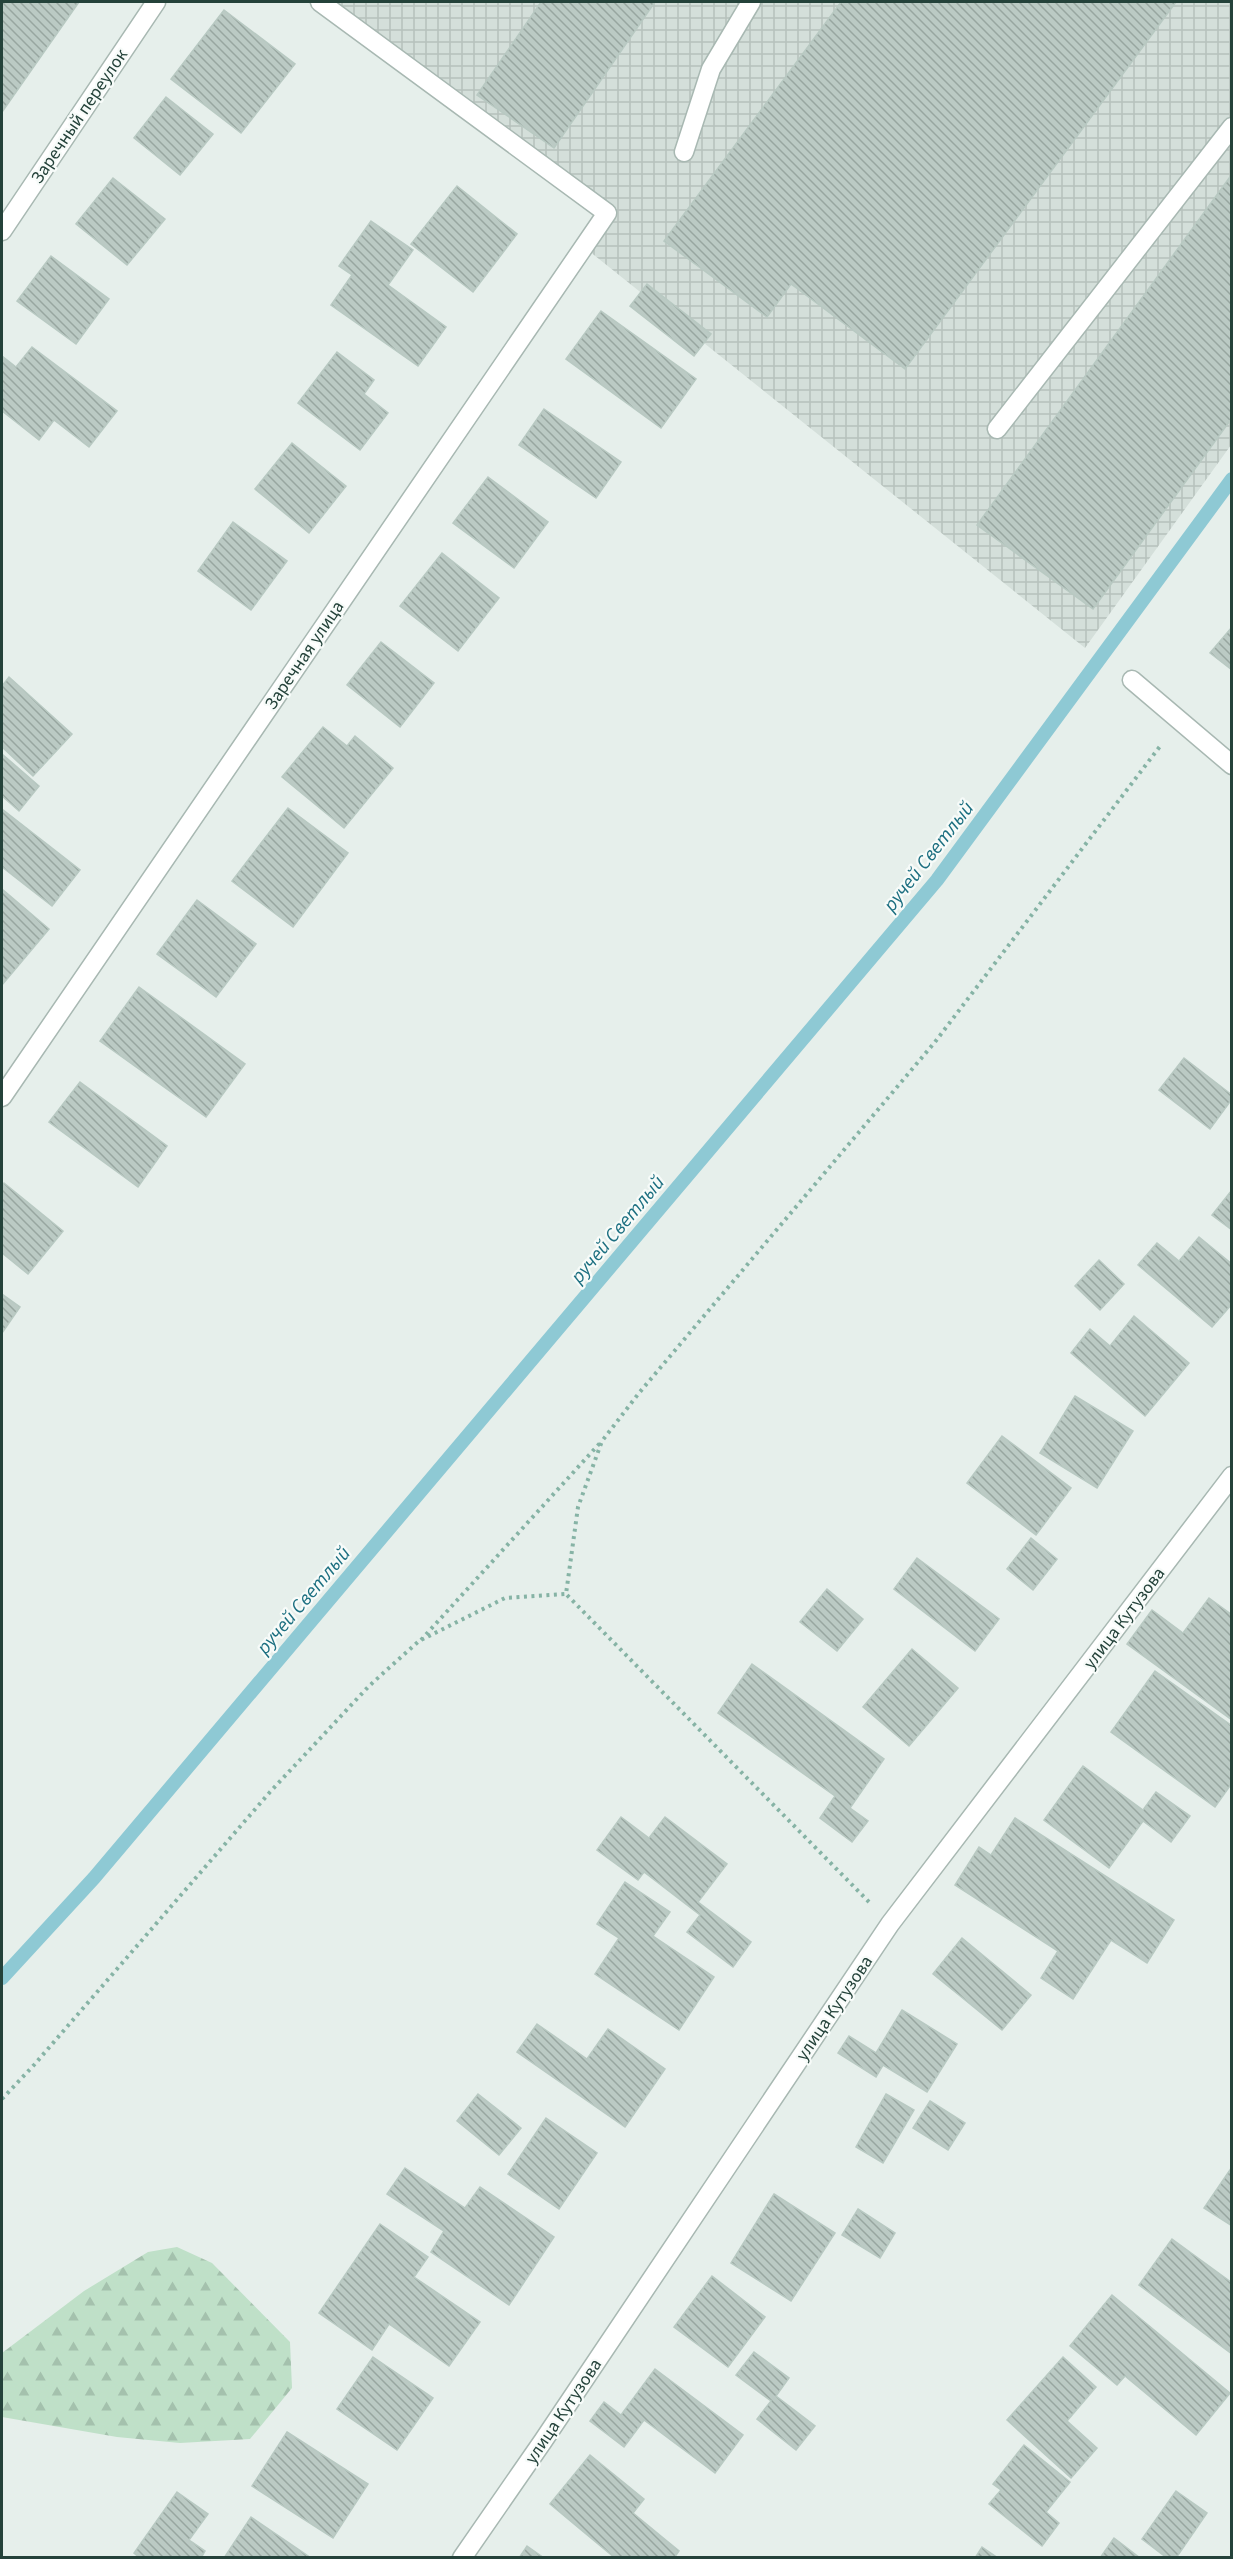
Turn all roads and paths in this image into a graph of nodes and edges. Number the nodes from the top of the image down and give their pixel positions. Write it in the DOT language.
graph roads {
  1 [pos="156,2"];
  2 [pos="320,2"];
  3 [pos="751,2"];
  4 [pos="1232,127"];
  5 [pos="684,152"];
  6 [pos="2,231"];
  7 [pos="997,429"];
  8 [pos="1132,680"];
  9 [pos="1179,722"];
  10 [pos="1232,765"];
  11 [pos="2,1097"];
  12 [pos="602,1441"];
  13 [pos="1232,1476"];
  14 [pos="566,1594"];
  15 [pos="419,1641"];
  16 [pos="890,1924"];
  17 [pos="2,2099"];
  18 [pos="462,2558"];
  1 -- 6 [label="street, Заречный переулок"];
  2 -- 11 [label="street, Заречная улица"];
  3 -- 5 [label="street"];
  4 -- 7 [label="street"];
  8 -- 9 [label="street"];
  9 -- 10 [label="street"];
  9 -- 12 [label="path"];
  12 -- 14 [label="path"];
  12 -- 15 [label="path"];
  13 -- 16 [label="street, улица Кутузова"];
  14 -- 15 [label="path"];
  14 -- 16 [label="path"];
  15 -- 17 [label="path"];
  16 -- 18 [label="street, улица Кутузова"];
}
